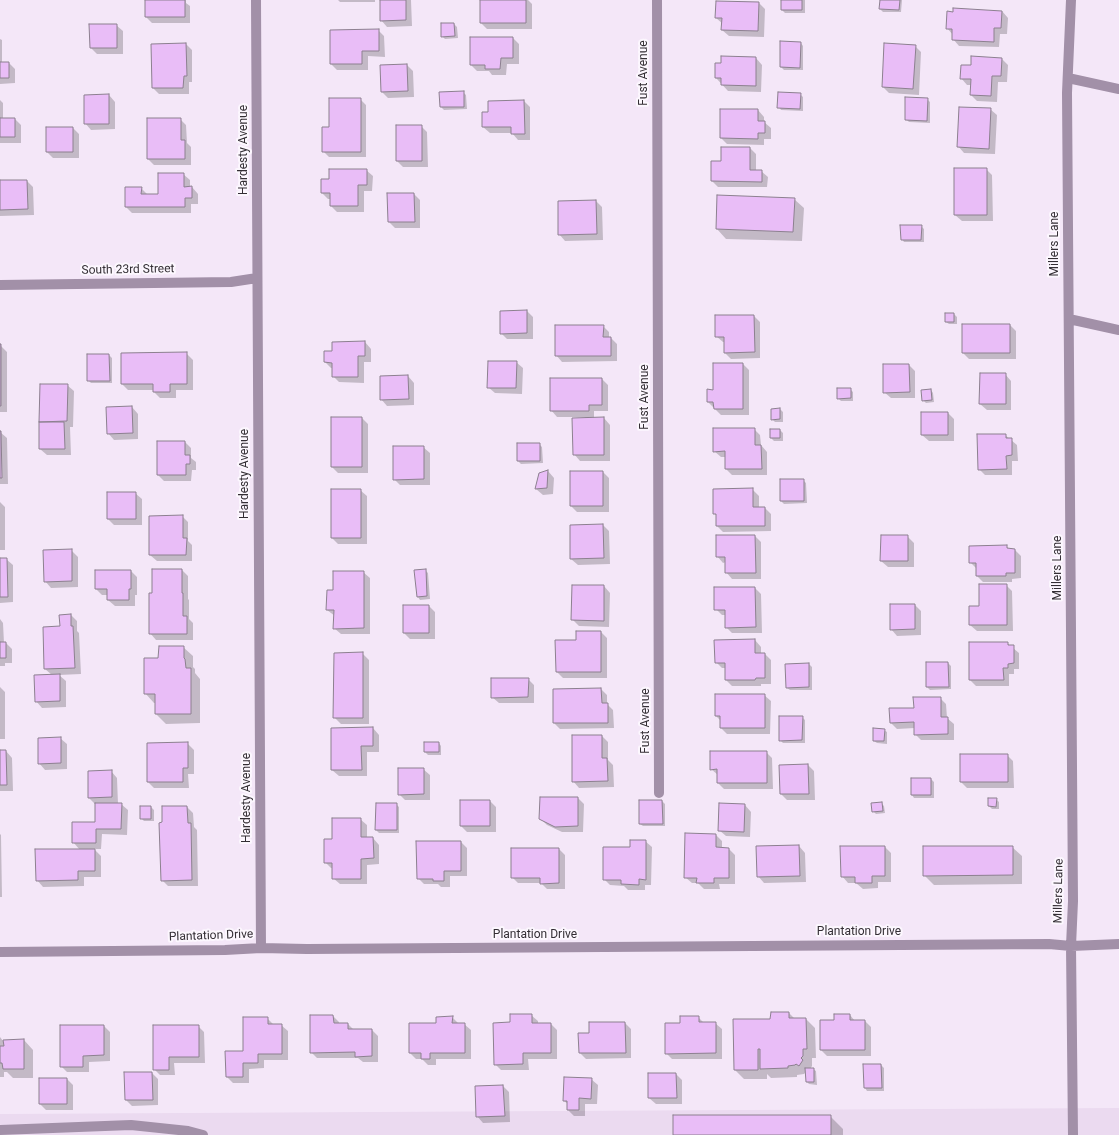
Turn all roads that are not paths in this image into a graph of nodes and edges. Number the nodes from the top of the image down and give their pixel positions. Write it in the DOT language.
graph roads {
  1 [pos="256,0"];
  2 [pos="657,0"];
  3 [pos="1071,0"];
  4 [pos="1068,78"];
  5 [pos="1119,89"];
  6 [pos="257,278"];
  7 [pos="0,284"];
  8 [pos="1069,320"];
  9 [pos="1119,330"];
  10 [pos="659,793"];
  11 [pos="1119,944"];
  12 [pos="1071,946"];
  13 [pos="261,948"];
  14 [pos="0,952"];
  15 [pos="0,1130"];
  16 [pos="203,1135"];
  17 [pos="1073,1135"];
  1 -- 6 [label="street, Hardesty Avenue"];
  2 -- 10 [label="street, Fust Avenue"];
  3 -- 4 [label="street, Millers Lane"];
  4 -- 5 [label="street"];
  4 -- 8 [label="street, Millers Lane"];
  6 -- 7 [label="street, South 23rd Street"];
  6 -- 13 [label="street, Hardesty Avenue"];
  8 -- 9 [label="street"];
  8 -- 12 [label="street, Millers Lane"];
  11 -- 12 [label="street, Plantation Drive"];
  12 -- 13 [label="street, Plantation Drive"];
  12 -- 17 [label="street, Millers Lane"];
  13 -- 14 [label="street, Plantation Drive"];
  15 -- 16 [label="street"];
}
